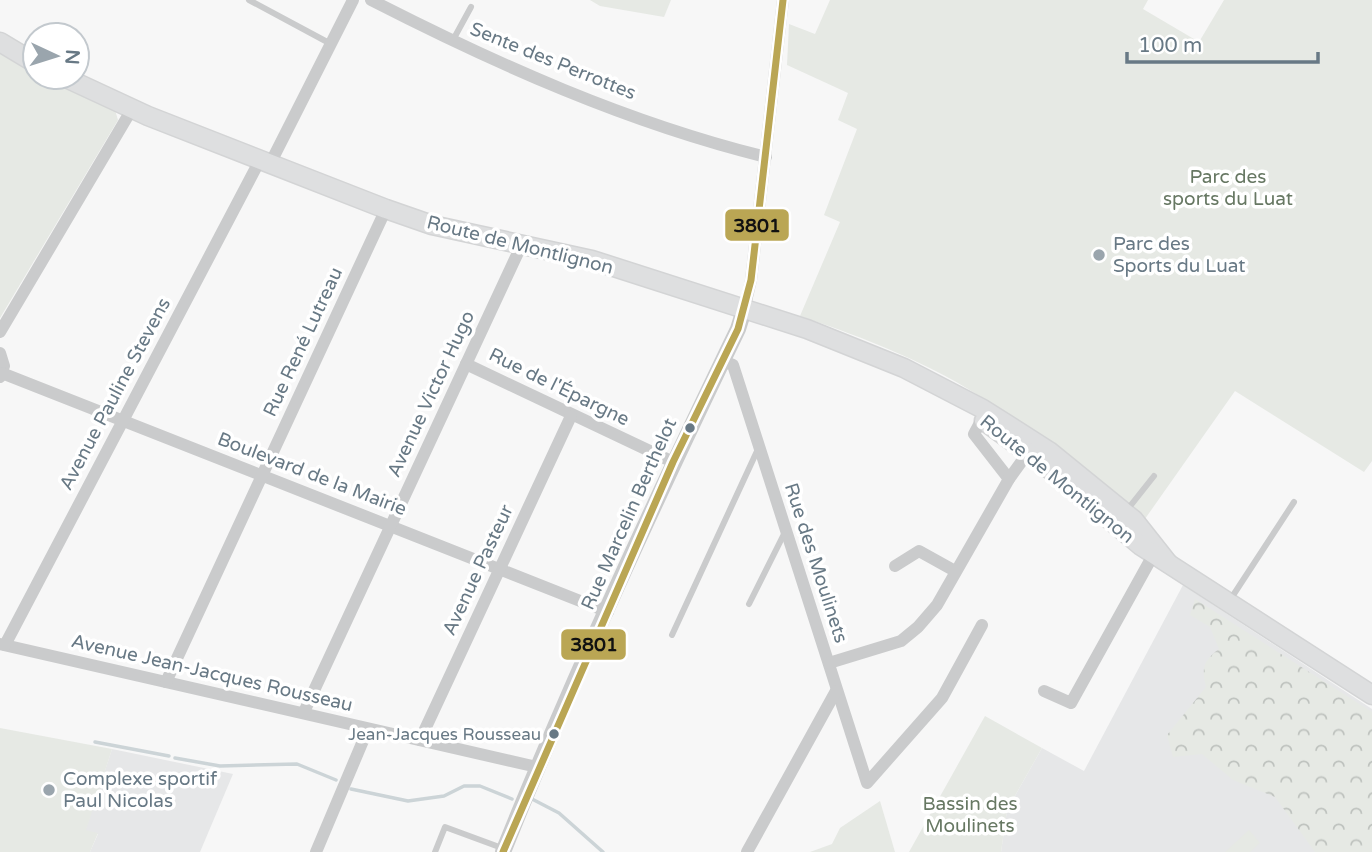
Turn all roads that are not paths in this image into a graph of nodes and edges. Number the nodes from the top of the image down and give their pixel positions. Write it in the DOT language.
graph roads {
  1 [pos="249,0"];
  2 [pos="353,0"];
  3 [pos="371,0"];
  4 [pos="783,0"];
  5 [pos="471,7"];
  6 [pos="452,41"];
  7 [pos="0,42"];
  8 [pos="331,44"];
  9 [pos="21,55"];
  10 [pos="91,90"];
  11 [pos="132,109"];
  12 [pos="766,157"];
  13 [pos="265,162"];
  14 [pos="386,209"];
  15 [pos="522,244"];
  16 [pos="744,310"];
  17 [pos="0,332"];
  18 [pos="0,353"];
  19 [pos="722,361"];
  20 [pos="466,364"];
  21 [pos="1,375"];
  22 [pos="948,393"];
  23 [pos="571,416"];
  24 [pos="982,419"];
  25 [pos="122,420"];
  26 [pos="759,447"];
  27 [pos="1032,447"];
  28 [pos="673,462"];
  29 [pos="263,476"];
  30 [pos="1154,476"];
  31 [pos="1009,479"];
  32 [pos="1294,502"];
  33 [pos="1120,519"];
  34 [pos="391,526"];
  35 [pos="786,530"];
  36 [pos="1159,555"];
  37 [pos="895,566"];
  38 [pos="500,569"];
  39 [pos="955,570"];
  40 [pos="1228,602"];
  41 [pos="749,604"];
  42 [pos="608,612"];
  43 [pos="982,625"];
  44 [pos="672,635"];
  45 [pos="2,645"];
  46 [pos="828,663"];
  47 [pos="166,681"];
  48 [pos="836,691"];
  49 [pos="1044,691"];
  50 [pos="1372,695"];
  51 [pos="304,712"];
  52 [pos="368,729"];
  53 [pos="420,740"];
  54 [pos="537,767"];
  55 [pos="503,850"];
  56 [pos="316,852"];
  57 [pos="435,852"];
  58 [pos="747,852"];
  1 -- 8 [label="lane"];
  2 -- 8 [label="street"];
  3 -- 6 [label="street, Sente des Perrottes"];
  4 -- 12 [label="street"];
  5 -- 6 [label="lane"];
  6 -- 12 [label="street, Sente des Perrottes"];
  7 -- 9 [label="main road"];
  8 -- 13 [label="street"];
  10 -- 11 [label="main road, Route de Montlignon"];
  11 -- 13 [label="main road, Route de Montlignon"];
  11 -- 17 [label="street"];
  12 -- 16 [label="street"];
  13 -- 14 [label="main road, Route de Montlignon"];
  13 -- 25 [label="street, Avenue Pauline Stevens"];
  14 -- 15 [label="main road, Route de Montlignon"];
  14 -- 29 [label="street, Rue René Lutreau"];
  15 -- 16 [label="main road, Route de Montlignon"];
  15 -- 20 [label="street, Avenue Victor Hugo"];
  16 -- 19 [label="street, Rue Marcelin Berthelot"];
  16 -- 22 [label="main road, Route de Montlignon"];
  18 -- 21 [label="street"];
  19 -- 26 [label="street, Rue des Moulinets"];
  19 -- 28 [label="street, Rue Marcelin Berthelot"];
  20 -- 23 [label="street, Rue de l'Épargne"];
  20 -- 34 [label="street, Avenue Victor Hugo"];
  21 -- 25 [label="street, Boulevard de la Mairie"];
  22 -- 24 [label="main road, Route de Montlignon"];
  22 -- 27 [label="main road, Route de Montlignon"];
  23 -- 28 [label="street, Rue de l'Épargne"];
  23 -- 38 [label="street, Avenue Pasteur"];
  24 -- 27 [label="main road, Route de Montlignon"];
  24 -- 31 [label="street"];
  25 -- 29 [label="street, Boulevard de la Mairie"];
  25 -- 45 [label="street, Avenue Pauline Stevens"];
  26 -- 35 [label="street, Rue des Moulinets"];
  26 -- 44 [label="lane"];
  27 -- 31 [label="street"];
  27 -- 33 [label="main road, Route de Montlignon"];
  28 -- 42 [label="street, Rue Marcelin Berthelot"];
  29 -- 34 [label="street, Boulevard de la Mairie"];
  29 -- 47 [label="street, Rue René Lutreau"];
  30 -- 33 [label="lane"];
  31 -- 39 [label="street"];
  32 -- 40 [label="lane"];
  33 -- 36 [label="main road, Route de Montlignon"];
  34 -- 38 [label="street, Boulevard de la Mairie"];
  34 -- 51 [label="street, Avenue Victor Hugo"];
  35 -- 41 [label="lane"];
  35 -- 46 [label="street, Rue des Moulinets"];
  36 -- 40 [label="main road, Route de Montlignon"];
  36 -- 49 [label="street"];
  37 -- 39 [label="street"];
  38 -- 42 [label="street, Boulevard de la Mairie"];
  38 -- 53 [label="street, Avenue Pasteur"];
  39 -- 46 [label="street"];
  40 -- 50 [label="main road, Route de Montlignon"];
  42 -- 54 [label="street, Rue Marcelin Berthelot"];
  43 -- 48 [label="street, Rue des Moulinets"];
  45 -- 47 [label="street, Avenue Jean-Jacques Rousseau"];
  46 -- 48 [label="street, Rue des Moulinets"];
  47 -- 51 [label="street, Avenue Jean-Jacques Rousseau"];
  48 -- 58 [label="street"];
  51 -- 52 [label="street, Avenue Jean-Jacques Rousseau"];
  52 -- 53 [label="street, Avenue Jean-Jacques Rousseau"];
  52 -- 56 [label="street"];
  53 -- 54 [label="street, Avenue Jean-Jacques Rousseau"];
  54 -- 55 [label="street, Rue Marcelin Berthelot"];
  55 -- 57 [label="lane"];
}
